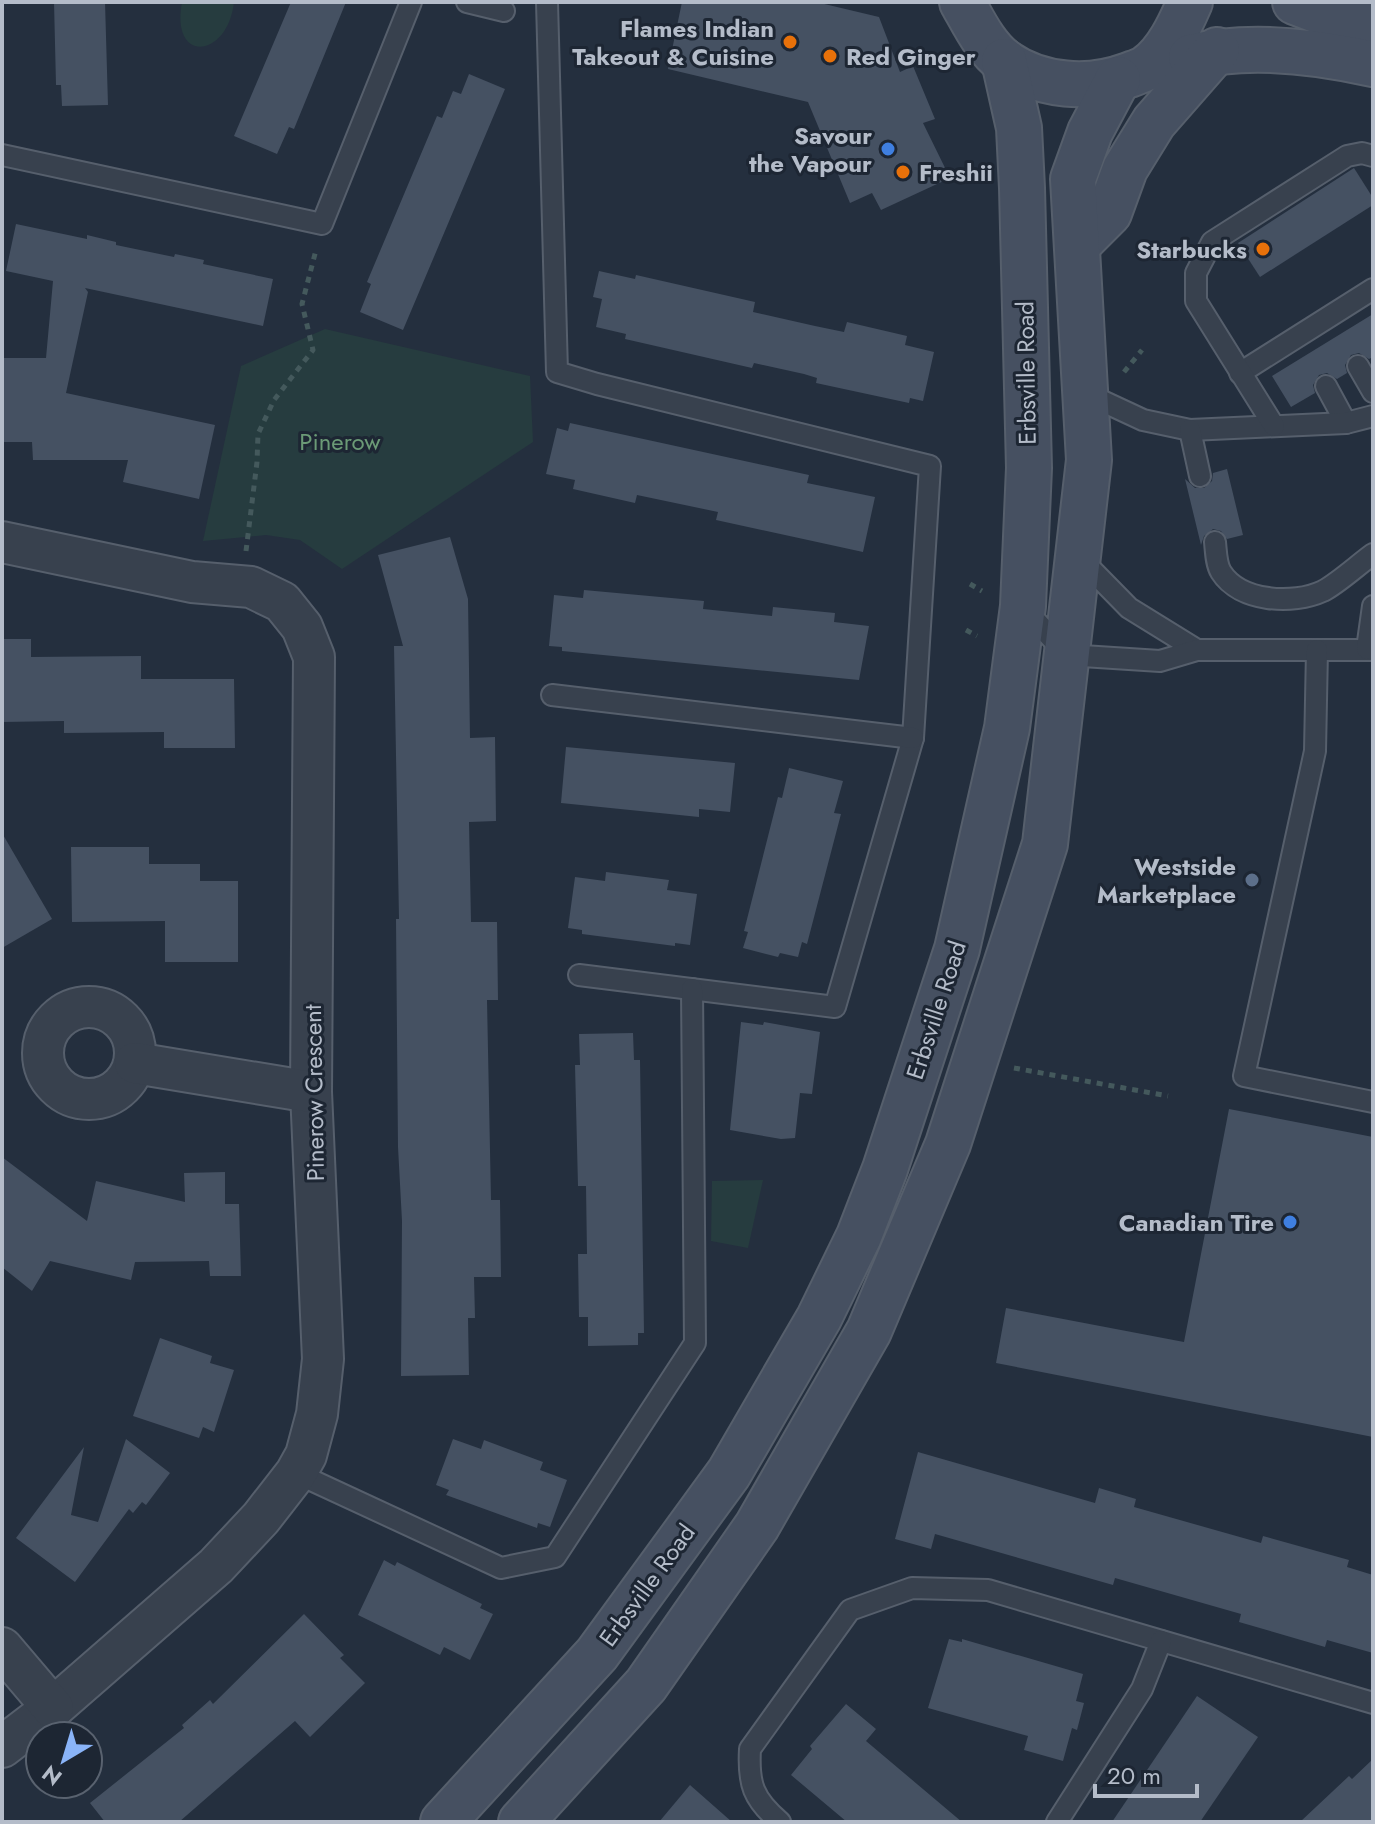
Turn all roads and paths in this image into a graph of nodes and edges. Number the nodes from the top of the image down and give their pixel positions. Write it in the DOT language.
graph roads {
  1 [pos="411,2"];
  2 [pos="467,2"];
  3 [pos="547,2"];
  4 [pos="962,2"];
  5 [pos="1190,2"];
  6 [pos="1295,2"];
  7 [pos="504,11"];
  8 [pos="1373,24"];
  9 [pos="1217,50"];
  10 [pos="1004,61"];
  11 [pos="1373,64"];
  12 [pos="1132,74"];
  13 [pos="2,155"];
  14 [pos="1373,156"];
  15 [pos="322,224"];
  16 [pos="1077,245"];
  17 [pos="1370,299"];
  18 [pos="1358,366"];
  19 [pos="1240,373"];
  20 [pos="1326,386"];
  21 [pos="1373,392"];
  22 [pos="1085,393"];
  23 [pos="1373,416"];
  24 [pos="1346,423"];
  25 [pos="1274,426"];
  26 [pos="1182,429"];
  27 [pos="1200,476"];
  28 [pos="2,542"];
  29 [pos="1215,542"];
  30 [pos="1373,554"];
  31 [pos="1078,556"];
  32 [pos="970,584"];
  33 [pos="251,587"];
  34 [pos="982,591"];
  35 [pos="1023,606"];
  36 [pos="1373,606"];
  37 [pos="966,630"];
  38 [pos="977,636"];
  39 [pos="1197,650"];
  40 [pos="1317,650"];
  41 [pos="1370,650"];
  42 [pos="1067,655"];
  43 [pos="552,695"];
  44 [pos="913,738"];
  45 [pos="579,975"];
  46 [pos="692,989"];
  47 [pos="135,1063"];
  48 [pos="1005,1066"];
  49 [pos="311,1092"];
  50 [pos="1168,1096"];
  51 [pos="1373,1102"];
  52 [pos="296,1473"];
  53 [pos="1161,1641"];
  54 [pos="2,1648"];
  55 [pos="1373,1703"];
  56 [pos="53,1708"];
  57 [pos="2,1747"];
  58 [pos="443,1822"];
  59 [pos="521,1822"];
  60 [pos="780,1822"];
  61 [pos="1057,1822"];
  1 -- 15 [label="lane"];
  2 -- 7 [label="lane"];
  3 -- 44 [label="lane"];
  4 -- 10 [label="main road"];
  5 -- 12 [label="main road"];
  6 -- 8 [label="main road"];
  9 -- 11 [label="main road"];
  9 -- 12 [label="main road"];
  9 -- 16 [label="main road"];
  10 -- 12 [label="main road"];
  10 -- 35 [label="main road, Erbsville Road"];
  12 -- 16 [label="main road"];
  13 -- 15 [label="lane"];
  14 -- 19 [label="lane"];
  15 -- 33 [label="path"];
  16 -- 22 [label="main road"];
  17 -- 19 [label="lane"];
  18 -- 21 [label="lane"];
  19 -- 25 [label="lane"];
  20 -- 24 [label="lane"];
  22 -- 26 [label="lane"];
  22 -- 31 [label="main road"];
  23 -- 24 [label="lane"];
  24 -- 25 [label="lane"];
  25 -- 26 [label="lane"];
  26 -- 27 [label="lane"];
  28 -- 33 [label="street, Pinerow Crescent"];
  29 -- 30 [label="lane"];
  31 -- 39 [label="lane"];
  31 -- 42 [label="main road"];
  32 -- 34 [label="path"];
  33 -- 49 [label="street, Pinerow Crescent"];
  35 -- 42 [label="lane"];
  35 -- 58 [label="main road, Erbsville Road"];
  36 -- 41 [label="lane"];
  37 -- 38 [label="path"];
  39 -- 40 [label="lane"];
  39 -- 42 [label="lane"];
  40 -- 41 [label="lane"];
  40 -- 51 [label="lane"];
  42 -- 59 [label="main road"];
  43 -- 44 [label="lane"];
  44 -- 46 [label="lane"];
  45 -- 46 [label="lane"];
  46 -- 52 [label="lane"];
  47 -- 49 [label="street"];
  48 -- 50 [label="path"];
  49 -- 52 [label="street, Pinerow Crescent"];
  52 -- 56 [label="street, Pinerow Crescent"];
  53 -- 55 [label="lane"];
  53 -- 60 [label="lane"];
  53 -- 61 [label="lane"];
  54 -- 56 [label="street"];
  56 -- 57 [label="street, Pinerow Crescent"];
}
